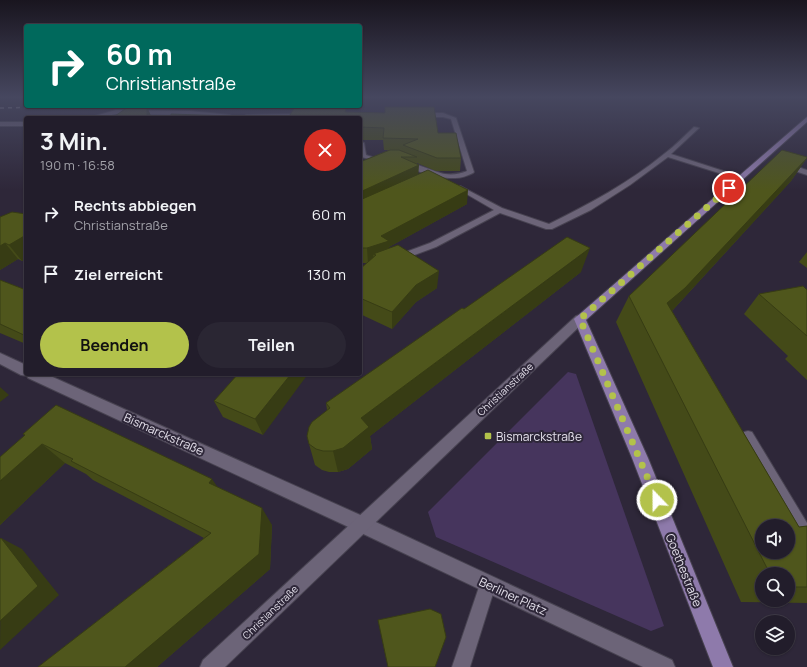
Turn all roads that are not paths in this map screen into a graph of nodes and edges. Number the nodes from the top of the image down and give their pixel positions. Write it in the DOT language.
graph roads {
  1 [pos="456,128"];
  2 [pos="696,128"];
  3 [pos="797,128"];
  4 [pos="667,155"];
  5 [pos="362,156"];
  6 [pos="376,160"];
  7 [pos="384,160"];
  8 [pos="400,160"];
  9 [pos="365,165"];
  10 [pos="798,169"];
  11 [pos="807,173"];
  12 [pos="434,177"];
  13 [pos="740,178"];
  14 [pos="499,210"];
  15 [pos="390,261"];
  16 [pos="580,319"];
  17 [pos="0,358"];
  18 [pos="24,370"];
  19 [pos="37,376"];
  20 [pos="748,436"];
  21 [pos="361,524"];
  22 [pos="807,536"];
  23 [pos="488,584"];
  24 [pos="210,667"];
  25 [pos="462,667"];
  26 [pos="665,667"];
  27 [pos="723,667"];
  1 -- 12 [label="lane"];
  2 -- 4 [label="lane"];
  3 -- 13 [label="main road, Christianstraße"];
  4 -- 13 [label="lane"];
  4 -- 14 [label="lane"];
  5 -- 6 [label="lane"];
  6 -- 7 [label="lane"];
  6 -- 9 [label="lane"];
  8 -- 12 [label="lane"];
  10 -- 11 [label="street"];
  12 -- 14 [label="lane"];
  13 -- 16 [label="main road, Christianstraße"];
  14 -- 15 [label="lane"];
  16 -- 21 [label="street, Christianstraße"];
  16 -- 27 [label="main road, Goethestraße"];
  17 -- 18 [label="street"];
  19 -- 21 [label="street, Bismarckstraße"];
  20 -- 22 [label="lane"];
  21 -- 23 [label="street, Berliner Platz"];
  21 -- 24 [label="street, Christianstraße"];
  23 -- 25 [label="lane"];
  23 -- 26 [label="street, Berliner Platz"];
}
